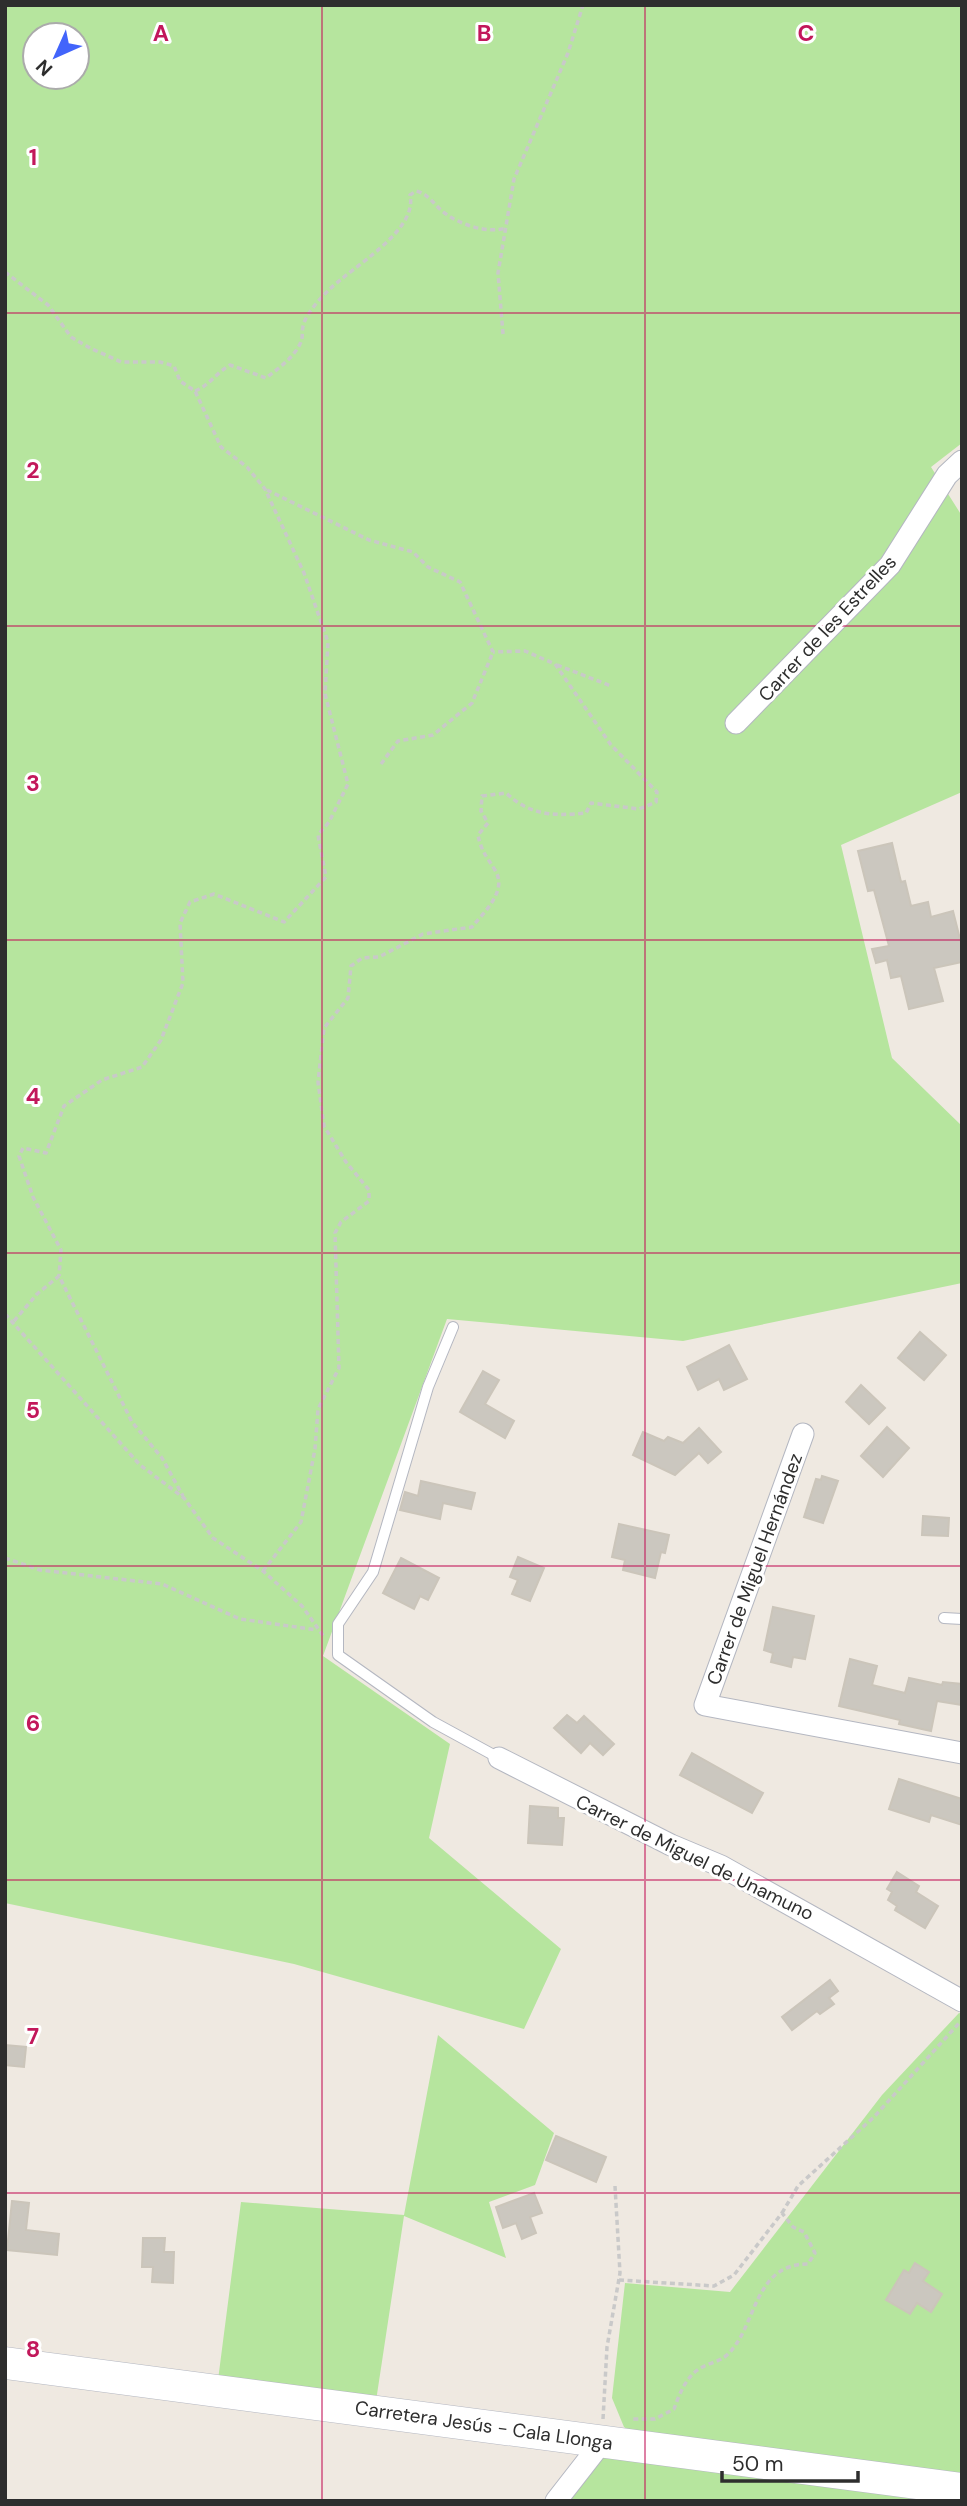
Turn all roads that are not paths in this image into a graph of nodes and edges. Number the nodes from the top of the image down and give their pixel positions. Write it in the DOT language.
graph roads {
  1 [pos="962,461"];
  2 [pos="736,723"];
  3 [pos="453,1327"];
  4 [pos="803,1434"];
  5 [pos="944,1618"];
  6 [pos="962,1619"];
  7 [pos="962,1753"];
  8 [pos="499,1758"];
  9 [pos="962,2001"];
  10 [pos="5,2363"];
  11 [pos="607,2427"];
  12 [pos="962,2489"];
  13 [pos="556,2501"];
  1 -- 2 [label="street, Carrer de les Estrelles"];
  3 -- 8 [label="lane"];
  4 -- 7 [label="street, Carrer de Miguel Hernández"];
  5 -- 6 [label="lane"];
  8 -- 9 [label="street, Carrer de Miguel de Unamuno"];
  10 -- 11 [label="main road, Carretera Jesús - Cala Llonga"];
  11 -- 12 [label="main road, Carretera Jesús - Cala Llonga"];
  11 -- 13 [label="street"];
}
